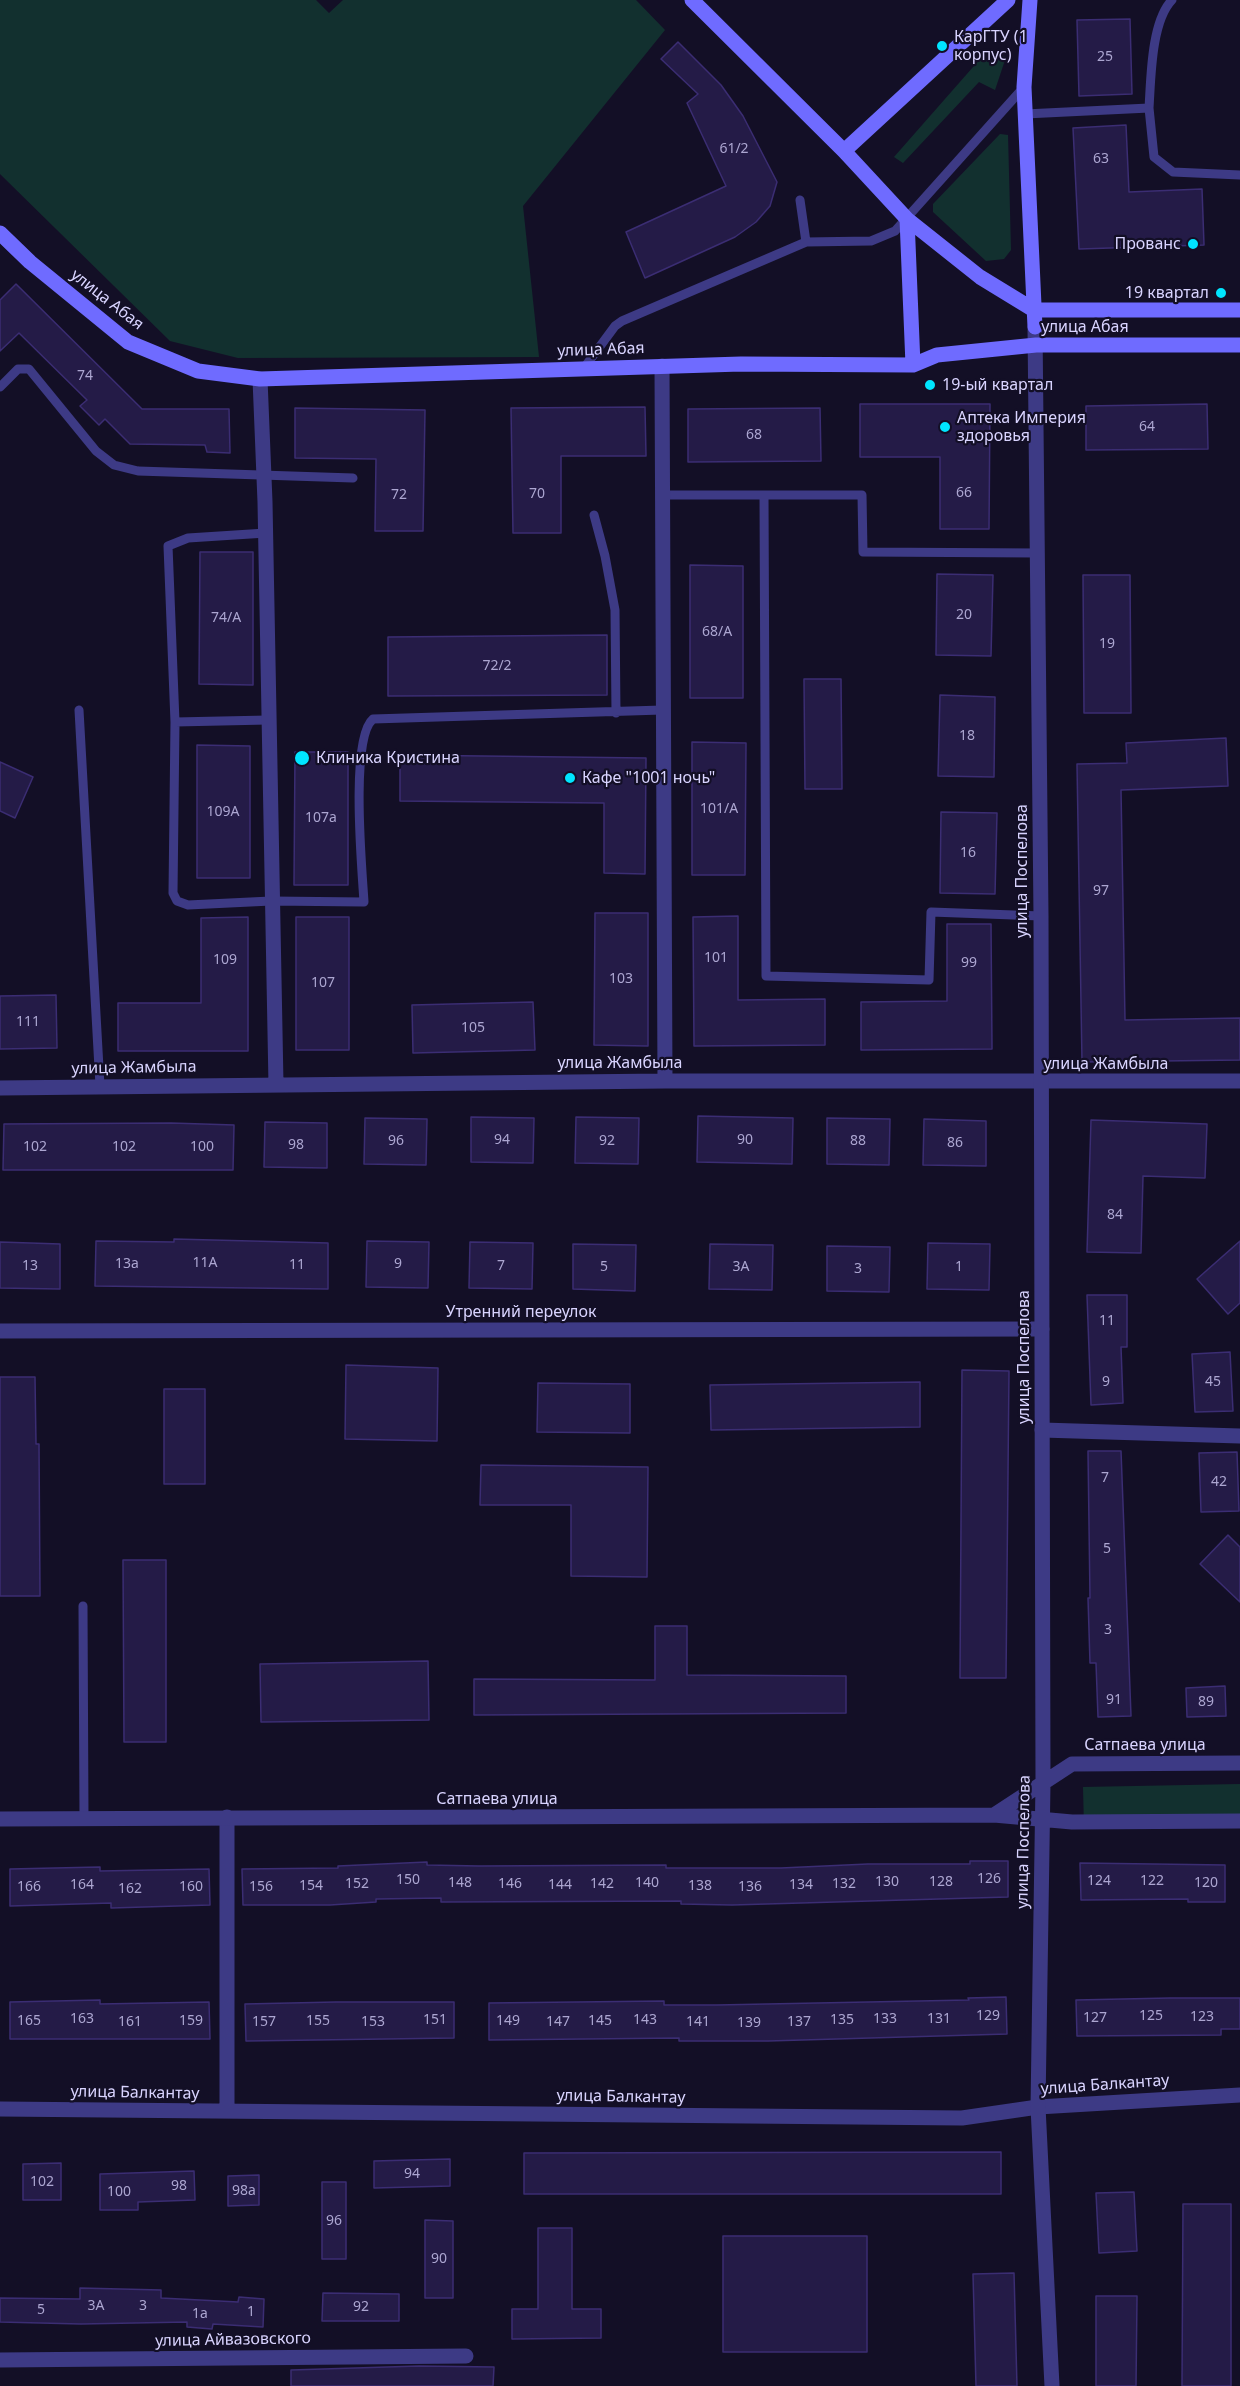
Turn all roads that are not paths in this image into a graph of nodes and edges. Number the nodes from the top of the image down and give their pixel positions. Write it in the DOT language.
graph roads {
  1 [pos="692,0"];
  2 [pos="1008,0"];
  3 [pos="1030,0"];
  4 [pos="1172,0"];
  5 [pos="1024,87"];
  6 [pos="1149,108"];
  7 [pos="1025,114"];
  8 [pos="844,152"];
  9 [pos="1240,175"];
  10 [pos="800,200"];
  11 [pos="907,219"];
  12 [pos="2,238"];
  13 [pos="806,242"];
  14 [pos="1034,310"];
  15 [pos="1240,310"];
  16 [pos="1035,327"];
  17 [pos="1036,345"];
  18 [pos="1240,345"];
  19 [pos="914,365"];
  20 [pos="662,366"];
  21 [pos="584,368"];
  22 [pos="260,379"];
  23 [pos="0,387"];
  24 [pos="264,477"];
  25 [pos="353,478"];
  26 [pos="661,495"];
  27 [pos="764,495"];
  28 [pos="594,514"];
  29 [pos="266,533"];
  30 [pos="1038,553"];
  31 [pos="79,710"];
  32 [pos="662,710"];
  33 [pos="616,713"];
  34 [pos="268,720"];
  35 [pos="175,722"];
  36 [pos="271,901"];
  37 [pos="1041,916"];
  38 [pos="665,1081"];
  39 [pos="1240,1081"];
  40 [pos="1040,1083"];
  41 [pos="276,1084"];
  42 [pos="100,1086"];
  43 [pos="0,1088"];
  44 [pos="1042,1329"];
  45 [pos="0,1331"];
  46 [pos="1042,1430"];
  47 [pos="1240,1436"];
  48 [pos="83,1606"];
  49 [pos="1240,1763"];
  50 [pos="1043,1783"];
  51 [pos="994,1815"];
  52 [pos="227,1817"];
  53 [pos="0,1819"];
  54 [pos="84,1819"];
  55 [pos="1041,1820"];
  56 [pos="1240,1821"];
  57 [pos="1240,2095"];
  58 [pos="1038,2107"];
  59 [pos="0,2109"];
  60 [pos="227,2112"];
  61 [pos="466,2356"];
  62 [pos="0,2360"];
  63 [pos="1052,2386"];
  1 -- 8 [label="main road, улица Абая"];
  2 -- 8 [label="main road"];
  3 -- 5 [label="main road, улица Абая"];
  4 -- 6 [label="lane"];
  5 -- 7 [label="main road, улица Абая"];
  5 -- 11 [label="lane"];
  6 -- 7 [label="lane"];
  6 -- 9 [label="lane"];
  7 -- 14 [label="main road, улица Абая"];
  8 -- 11 [label="main road, улица Абая"];
  10 -- 13 [label="lane"];
  11 -- 13 [label="lane"];
  11 -- 14 [label="main road, улица Абая"];
  11 -- 19 [label="main road"];
  12 -- 22 [label="main road, улица Абая"];
  13 -- 21 [label="lane"];
  14 -- 15 [label="main road, улица Абая"];
  14 -- 16 [label="main road, улица Абая"];
  16 -- 17 [label="street, улица Поспелова"];
  17 -- 18 [label="main road, улица Абая"];
  17 -- 19 [label="main road, улица Абая"];
  17 -- 30 [label="street, улица Поспелова"];
  19 -- 20 [label="main road, улица Абая"];
  20 -- 21 [label="main road, улица Абая"];
  20 -- 26 [label="street"];
  21 -- 22 [label="main road, улица Абая"];
  22 -- 24 [label="street"];
  23 -- 24 [label="lane"];
  24 -- 25 [label="lane"];
  24 -- 29 [label="street"];
  26 -- 27 [label="lane"];
  26 -- 32 [label="street"];
  27 -- 30 [label="lane"];
  27 -- 37 [label="lane"];
  28 -- 33 [label="lane"];
  29 -- 34 [label="street"];
  29 -- 35 [label="lane"];
  30 -- 37 [label="street, улица Поспелова"];
  31 -- 42 [label="lane"];
  32 -- 33 [label="lane"];
  32 -- 38 [label="street"];
  33 -- 36 [label="lane"];
  34 -- 35 [label="lane"];
  34 -- 36 [label="street"];
  35 -- 36 [label="lane"];
  36 -- 41 [label="street"];
  37 -- 40 [label="street, улица Поспелова"];
  38 -- 40 [label="street, улица Жамбыла"];
  38 -- 41 [label="street, улица Жамбыла"];
  39 -- 40 [label="street, улица Жамбыла"];
  40 -- 44 [label="street, улица Поспелова"];
  41 -- 42 [label="street, улица Жамбыла"];
  42 -- 43 [label="street, улица Жамбыла"];
  44 -- 45 [label="street, Утренний переулок"];
  44 -- 46 [label="street, улица Поспелова"];
  46 -- 47 [label="street"];
  46 -- 50 [label="street, улица Поспелова"];
  48 -- 54 [label="lane"];
  49 -- 50 [label="street, Сатпаева улица"];
  50 -- 51 [label="street, Сатпаева улица"];
  50 -- 55 [label="street, улица Поспелова"];
  51 -- 52 [label="street, Сатпаева улица"];
  51 -- 55 [label="street, Сатпаева улица"];
  52 -- 54 [label="street, Сатпаева улица"];
  52 -- 60 [label="street"];
  53 -- 54 [label="street, Сатпаева улица"];
  55 -- 56 [label="street, Сатпаева улица"];
  55 -- 58 [label="street, улица Поспелова"];
  57 -- 58 [label="street, улица Балкантау"];
  58 -- 60 [label="street, улица Балкантау"];
  58 -- 63 [label="street, улица Поспелова"];
  59 -- 60 [label="street, улица Балкантау"];
  61 -- 62 [label="street, улица Айвазовского"];
}
